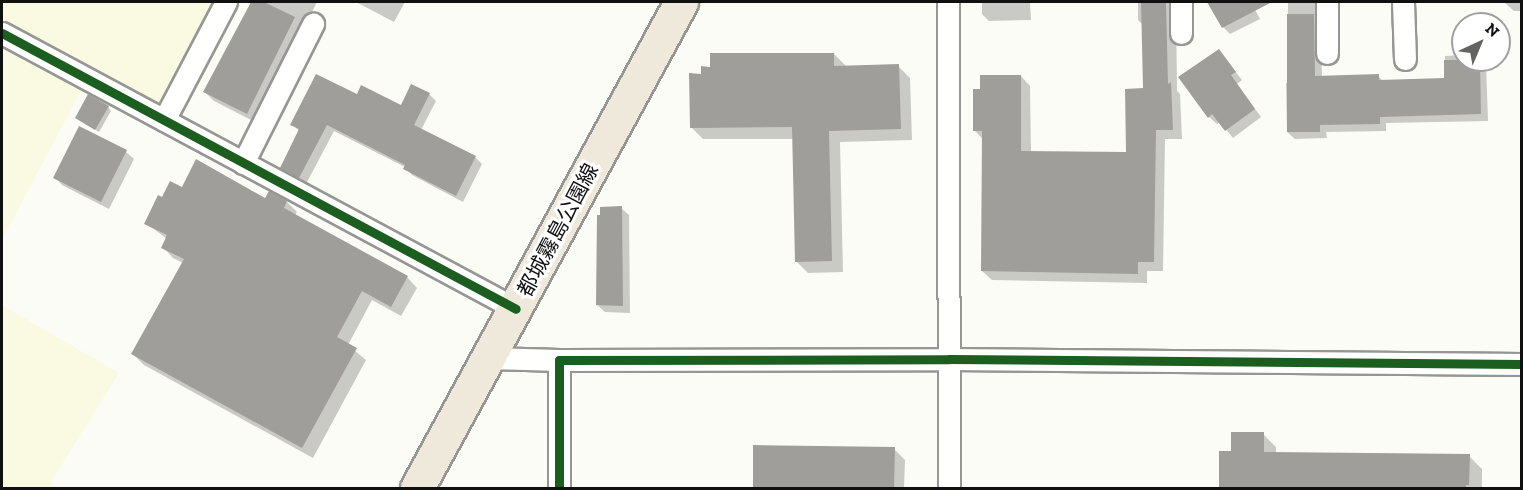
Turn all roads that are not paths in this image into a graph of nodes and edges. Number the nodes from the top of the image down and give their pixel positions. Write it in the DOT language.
graph roads {
  1 [pos="226,2"];
  2 [pos="681,2"];
  3 [pos="948,2"];
  4 [pos="1181,2"];
  5 [pos="1327,2"];
  6 [pos="1403,2"];
  7 [pos="313,24"];
  8 [pos="2,33"];
  9 [pos="1181,33"];
  10 [pos="1327,53"];
  11 [pos="1405,59"];
  12 [pos="164,120"];
  13 [pos="243,163"];
  14 [pos="516,309"];
  15 [pos="490,358"];
  16 [pos="949,359"];
  17 [pos="559,360"];
  18 [pos="1521,364"];
  19 [pos="417,489"];
  20 [pos="559,489"];
  21 [pos="949,489"];
  1 -- 12 [label="street"];
  2 -- 14 [label="main road, 都城霧島公園線"];
  3 -- 16 [label="street"];
  4 -- 9 [label="street"];
  5 -- 10 [label="street"];
  6 -- 11 [label="street"];
  7 -- 13 [label="street"];
  8 -- 12 [label="street"];
  12 -- 13 [label="street"];
  13 -- 14 [label="street"];
  14 -- 15 [label="main road, 都城霧島公園線"];
  15 -- 17 [label="street"];
  15 -- 19 [label="main road, 都城霧島公園線"];
  16 -- 17 [label="street"];
  16 -- 18 [label="street"];
  16 -- 21 [label="street"];
  17 -- 20 [label="street"];
}
